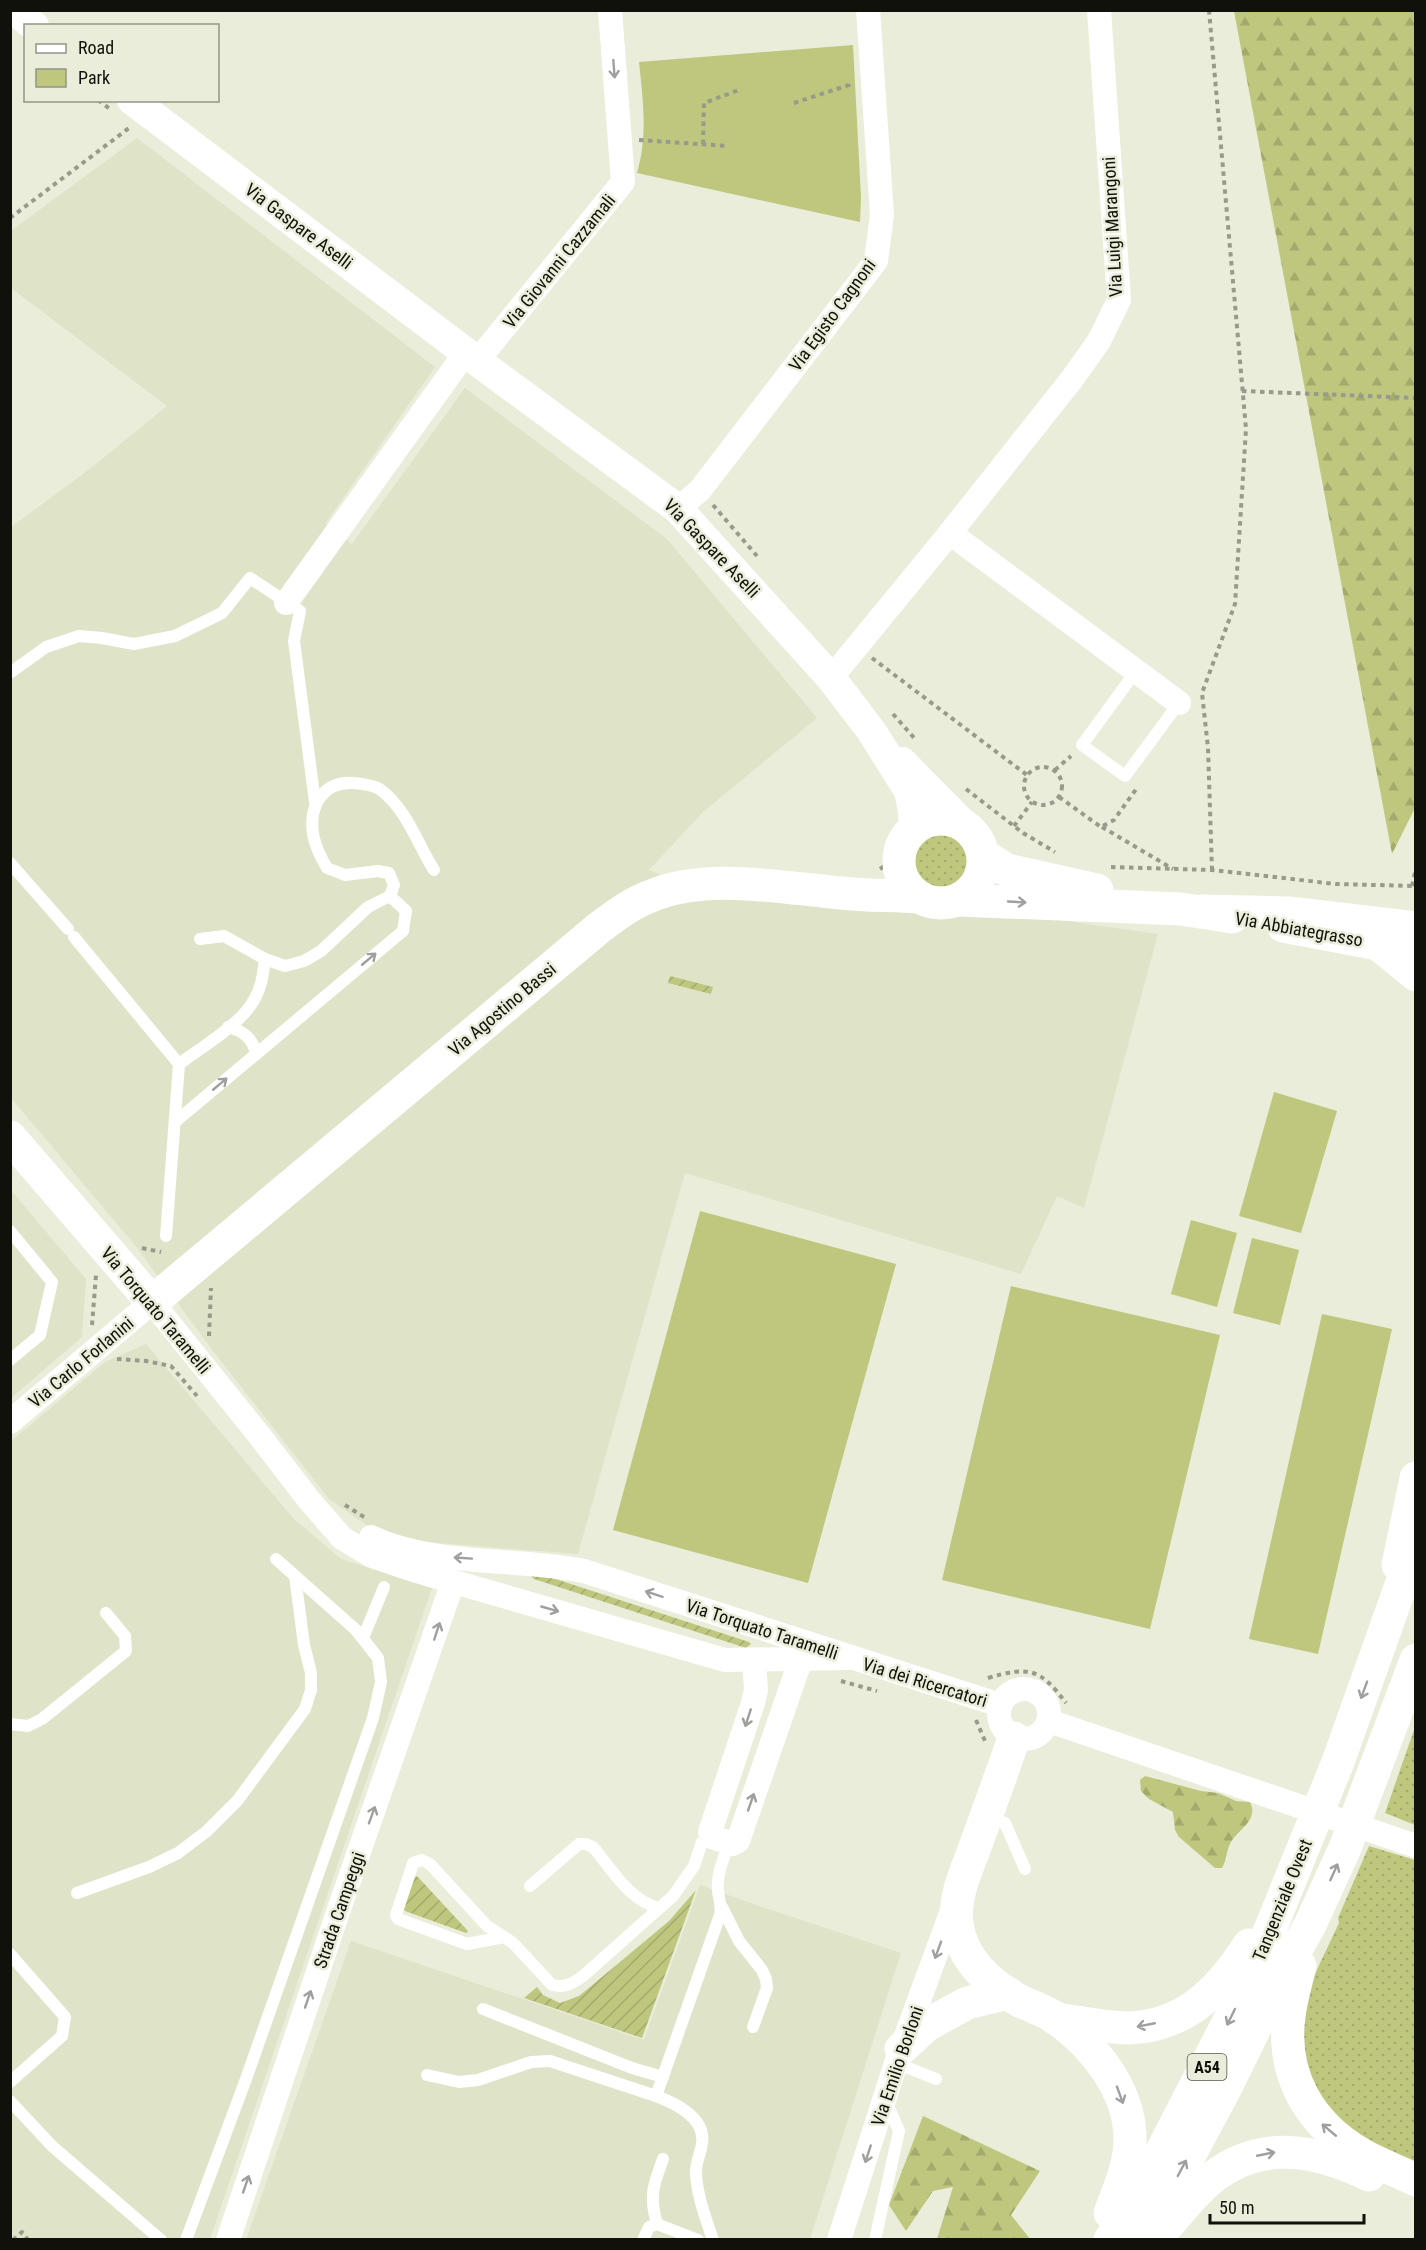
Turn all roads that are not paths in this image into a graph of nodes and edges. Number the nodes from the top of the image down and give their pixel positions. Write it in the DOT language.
graph roads {
  1 [pos="15,10"];
  2 [pos="610,10"];
  3 [pos="868,10"];
  4 [pos="1099,10"];
  5 [pos="32,24"];
  6 [pos="125,113"];
  7 [pos="471,356"];
  8 [pos="678,508"];
  9 [pos="950,533"];
  10 [pos="286,603"];
  11 [pos="1136,671"];
  12 [pos="10,673"];
  13 [pos="831,678"];
  14 [pos="1179,703"];
  15 [pos="882,722"];
  16 [pos="315,802"];
  17 [pos="963,824"];
  18 [pos="905,829"];
  19 [pos="983,855"];
  20 [pos="10,863"];
  21 [pos="892,866"];
  22 [pos="434,870"];
  23 [pos="850,894"];
  24 [pos="390,897"];
  25 [pos="918,897"];
  26 [pos="958,900"];
  27 [pos="1192,910"];
  28 [pos="1416,928"];
  29 [pos="200,939"];
  30 [pos="1378,944"];
  31 [pos="1416,953"];
  32 [pos="265,959"];
  33 [pos="1416,975"];
  34 [pos="228,1027"];
  35 [pos="256,1054"];
  36 [pos="179,1064"];
  37 [pos="175,1122"];
  38 [pos="10,1137"];
  39 [pos="10,1231"];
  40 [pos="166,1236"];
  41 [pos="152,1302"];
  42 [pos="10,1360"];
  43 [pos="10,1422"];
  44 [pos="1416,1478"];
  45 [pos="298,1486"];
  46 [pos="1416,1543"];
  47 [pos="276,1559"];
  48 [pos="507,1561"];
  49 [pos="295,1576"];
  50 [pos="453,1582"];
  51 [pos="384,1587"];
  52 [pos="505,1596"];
  53 [pos="106,1613"];
  54 [pos="1384,1634"];
  55 [pos="363,1638"];
  56 [pos="803,1651"];
  57 [pos="849,1658"];
  58 [pos="754,1660"];
  59 [pos="1416,1660"];
  60 [pos="1000,1706"];
  61 [pos="1049,1721"];
  62 [pos="10,1724"];
  63 [pos="1000,1743"];
  64 [pos="986,1816"];
  65 [pos="720,1839"];
  66 [pos="1409,1843"];
  67 [pos="1024,1869"];
  68 [pos="530,1886"];
  69 [pos="1287,1886"];
  70 [pos="77,1893"];
  71 [pos="958,1895"];
  72 [pos="722,1907"];
  73 [pos="659,1908"];
  74 [pos="1310,1925"];
  75 [pos="504,1937"];
  76 [pos="10,1954"];
  77 [pos="1008,1994"];
  78 [pos="483,2009"];
  79 [pos="1056,2019"];
  80 [pos="753,2027"];
  81 [pos="898,2056"];
  82 [pos="428,2075"];
  83 [pos="663,2077"];
  84 [pos="936,2079"];
  85 [pos="10,2082"];
  86 [pos="656,2096"];
  87 [pos="886,2100"];
  88 [pos="10,2101"];
  89 [pos="663,2158"];
  90 [pos="1416,2180"];
  91 [pos="1416,2198"];
  92 [pos="657,2224"];
  93 [pos="161,2240"];
  94 [pos="186,2240"];
  95 [pos="228,2240"];
  96 [pos="643,2240"];
  97 [pos="698,2240"];
  98 [pos="713,2240"];
  99 [pos="839,2240"];
  100 [pos="875,2240"];
  101 [pos="1099,2240"];
  102 [pos="1110,2240"];
  103 [pos="1149,2240"];
  104 [pos="1156,2240"];
  1 -- 5 [label="street"];
  2 -- 7 [label="street, Via Giovanni Cazzamali, one-way"];
  3 -- 8 [label="street, Via Egisto Cagnoni"];
  4 -- 9 [label="street, Via Luigi Marangoni"];
  6 -- 7 [label="street, Via Gaspare Aselli"];
  7 -- 8 [label="street, Via Gaspare Aselli"];
  7 -- 10 [label="street"];
  8 -- 13 [label="street, Via Gaspare Aselli"];
  9 -- 11 [label="street"];
  9 -- 13 [label="street, Via Luigi Marangoni"];
  10 -- 12 [label="lane"];
  10 -- 16 [label="lane"];
  11 -- 14 [label="street"];
  11 -- 14 [label="lane"];
  13 -- 15 [label="street, Via Gaspare Aselli"];
  15 -- 17 [label="street, Via Gaspare Aselli"];
  15 -- 18 [label="street, Via Gaspare Aselli"];
  16 -- 22 [label="lane"];
  16 -- 24 [label="lane"];
  17 -- 18 [label="main road"];
  17 -- 19 [label="main road"];
  18 -- 21 [label="main road"];
  19 -- 26 [label="main road"];
  19 -- 27 [label="main road, Via Abbiategrasso"];
  20 -- 36 [label="lane"];
  21 -- 23 [label="main road"];
  21 -- 25 [label="main road"];
  23 -- 25 [label="main road, Via Agostino Bassi"];
  23 -- 41 [label="main road, Via Agostino Bassi"];
  24 -- 32 [label="lane"];
  35 -- 24 [label="lane, one-way"];
  25 -- 26 [label="main road"];
  26 -- 27 [label="main road, Via Abbiategrasso, one-way"];
  27 -- 28 [label="main road"];
  27 -- 30 [label="main road, Via Abbiategrasso"];
  29 -- 32 [label="lane"];
  30 -- 31 [label="main road, Via Abbiategrasso"];
  30 -- 33 [label="main road"];
  32 -- 34 [label="lane"];
  34 -- 35 [label="lane"];
  34 -- 36 [label="lane"];
  37 -- 35 [label="lane, one-way"];
  36 -- 37 [label="lane"];
  37 -- 40 [label="lane"];
  38 -- 41 [label="main road, Via Torquato Taramelli"];
  39 -- 42 [label="lane"];
  41 -- 43 [label="street, Via Carlo Forlanini"];
  41 -- 45 [label="street, Via Torquato Taramelli"];
  44 -- 54 [label="main road"];
  48 -- 45 [label="street, Via Torquato Taramelli, one-way"];
  45 -- 50 [label="street, Via Torquato Taramelli"];
  46 -- 54 [label="main road, Tangenziale Ovest / A54"];
  47 -- 49 [label="lane"];
  48 -- 52 [label="street"];
  56 -- 48 [label="street, Via Torquato Taramelli, one-way"];
  49 -- 55 [label="lane"];
  49 -- 70 [label="lane"];
  50 -- 52 [label="street, Via Torquato Taramelli"];
  95 -- 50 [label="street, Strada Campeggi, one-way"];
  51 -- 55 [label="lane"];
  52 -- 58 [label="street, Via Torquato Taramelli, one-way"];
  53 -- 62 [label="lane"];
  54 -- 69 [label="main road, Tangenziale Ovest / A54, one-way"];
  55 -- 94 [label="lane"];
  56 -- 57 [label="street, Via Torquato Taramelli"];
  56 -- 58 [label="street, Via Torquato Taramelli"];
  65 -- 56 [label="street, one-way"];
  57 -- 60 [label="street, Via dei Ricercatori"];
  58 -- 65 [label="street, one-way"];
  74 -- 59 [label="main road, Tangenziale Ovest / A54, one-way"];
  60 -- 61 [label="street"];
  60 -- 63 [label="street"];
  61 -- 63 [label="street"];
  61 -- 66 [label="street"];
  63 -- 64 [label="main road"];
  64 -- 67 [label="lane"];
  64 -- 71 [label="main road"];
  65 -- 72 [label="lane"];
  65 -- 73 [label="lane"];
  68 -- 73 [label="lane"];
  69 -- 79 [label="main road, one-way"];
  69 -- 102 [label="main road, Tangenziale Ovest / A54, one-way"];
  71 -- 77 [label="main road"];
  71 -- 81 [label="street, Via Emilio Borloni, one-way"];
  72 -- 80 [label="lane"];
  72 -- 83 [label="lane"];
  73 -- 75 [label="lane"];
  90 -- 74 [label="main road, one-way"];
  103 -- 74 [label="main road, Tangenziale Ovest / A54, one-way"];
  75 -- 75 [label="lane"];
  76 -- 85 [label="lane"];
  77 -- 79 [label="main road"];
  77 -- 81 [label="main road"];
  78 -- 83 [label="lane"];
  79 -- 101 [label="main road, one-way"];
  81 -- 84 [label="lane"];
  81 -- 87 [label="street, Via Emilio Borloni"];
  82 -- 86 [label="lane"];
  83 -- 86 [label="lane"];
  86 -- 98 [label="lane"];
  87 -- 99 [label="street, Via Emilio Borloni, one-way"];
  87 -- 100 [label="lane"];
  88 -- 93 [label="lane"];
  89 -- 92 [label="lane"];
  104 -- 91 [label="main road, one-way"];
  92 -- 96 [label="lane"];
  92 -- 97 [label="lane"];
}
